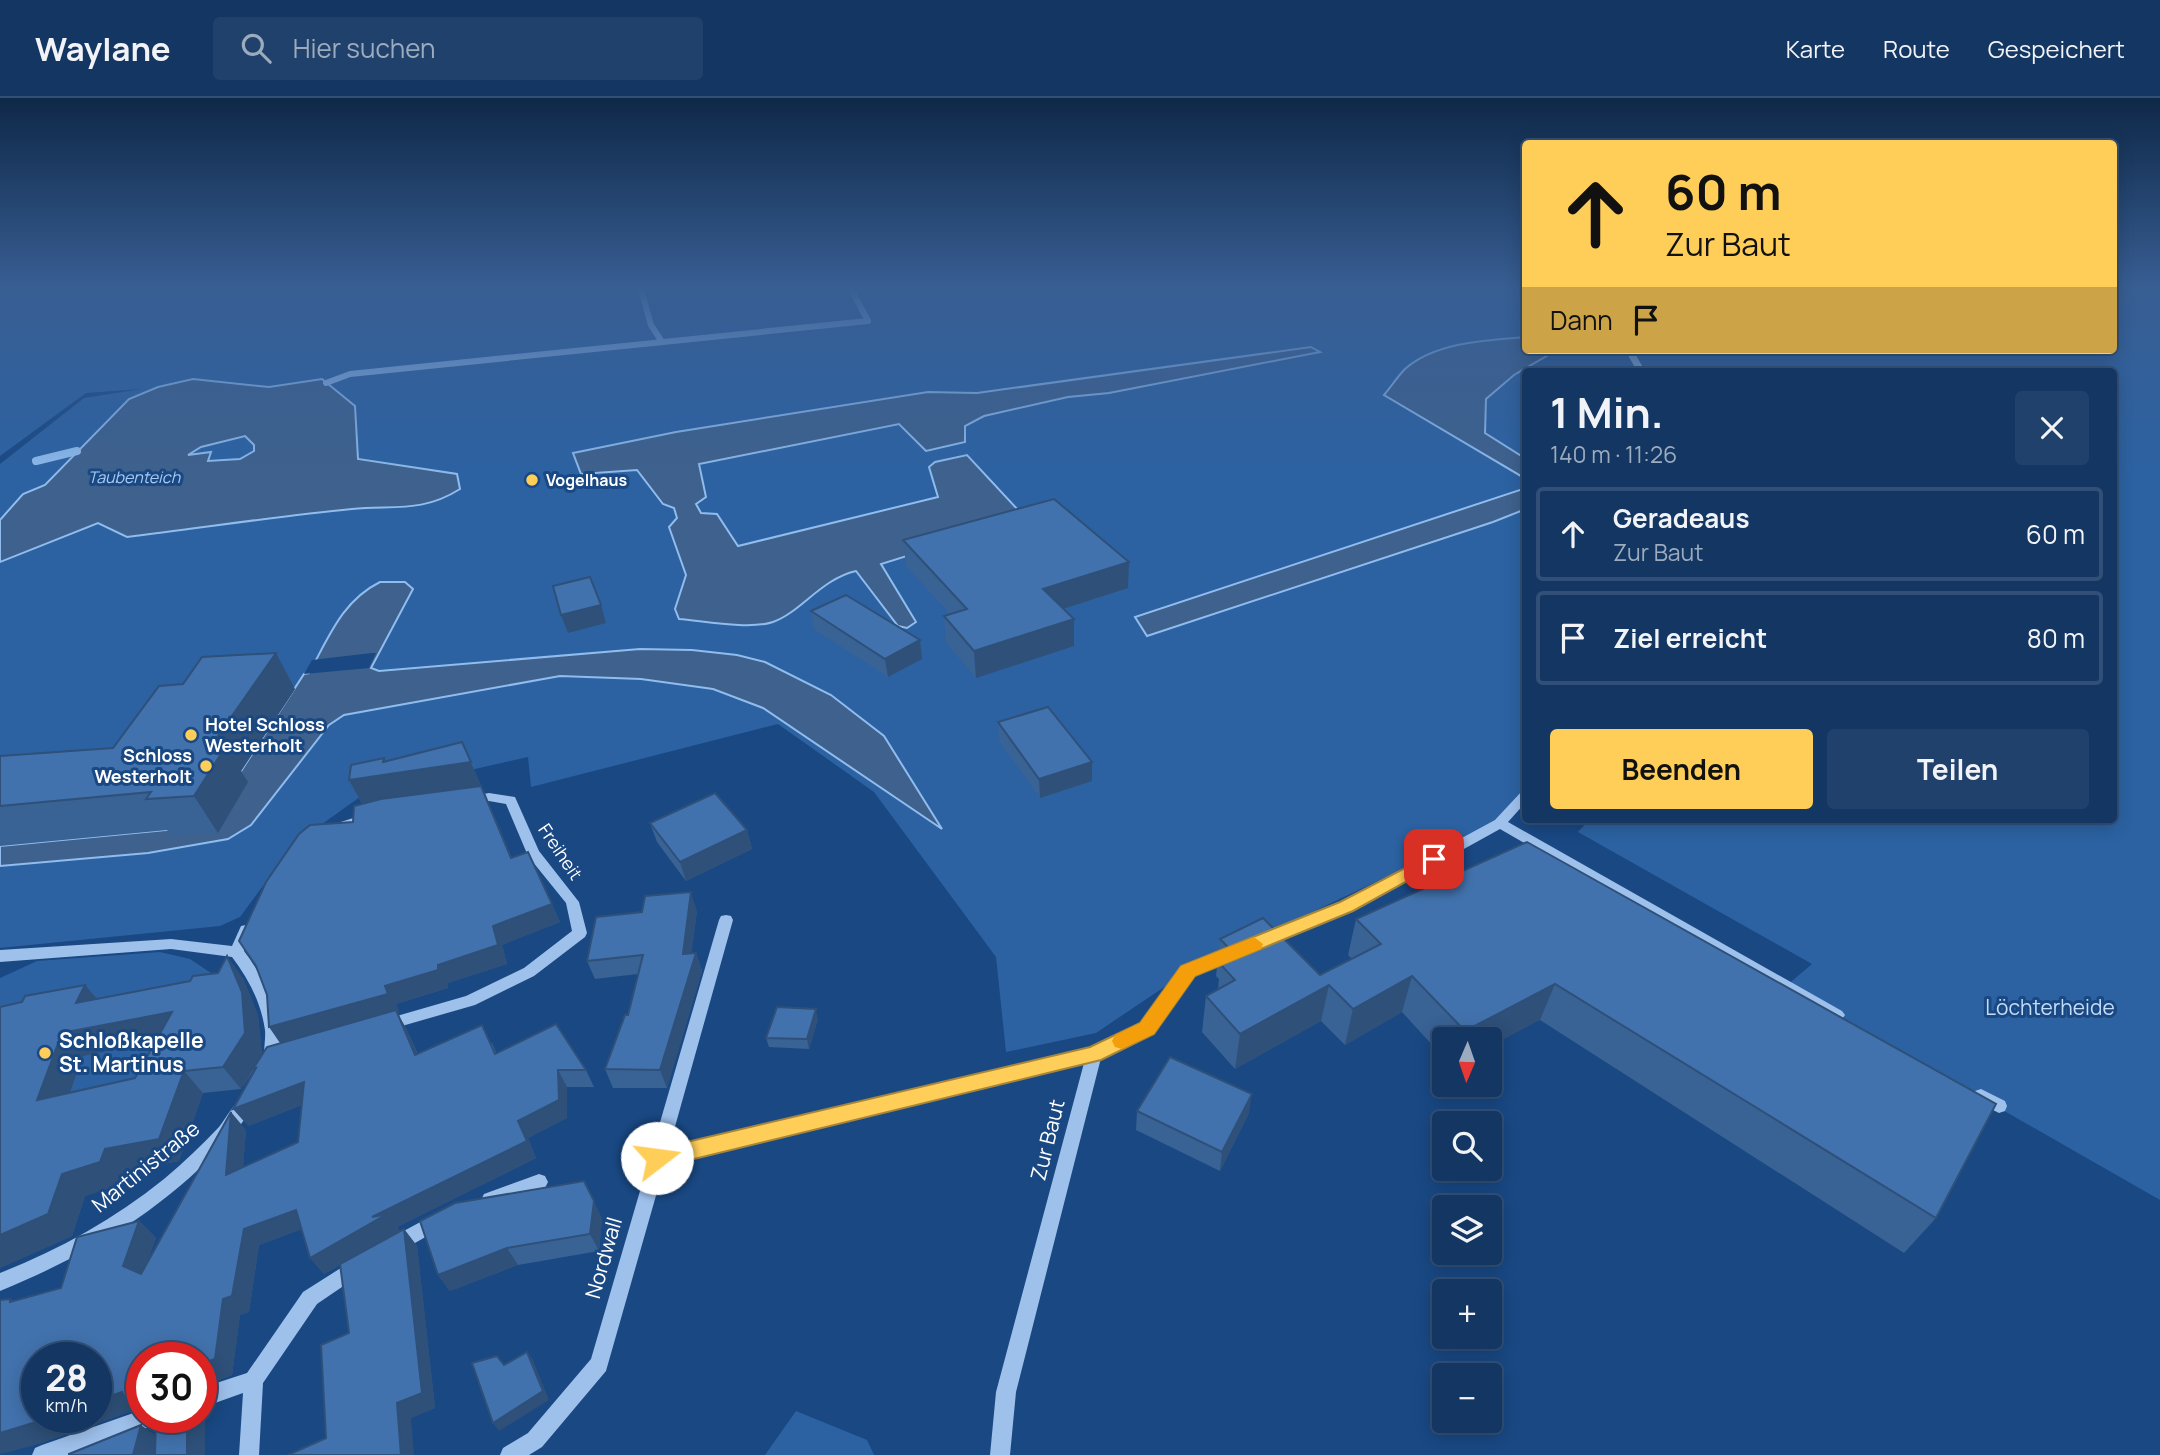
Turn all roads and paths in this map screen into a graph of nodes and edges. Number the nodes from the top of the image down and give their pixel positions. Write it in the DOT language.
graph roads {
  1 [pos="1522,798"];
  2 [pos="462,801"];
  3 [pos="381,815"];
  4 [pos="1500,823"];
  5 [pos="318,835"];
  6 [pos="253,915"];
  7 [pos="726,920"];
  8 [pos="236,952"];
  9 [pos="0,956"];
  10 [pos="1857,1026"];
  11 [pos="378,1027"];
  12 [pos="1094,1054"];
  13 [pos="1963,1086"];
  14 [pos="1999,1107"];
  15 [pos="657,1158"];
  16 [pos="539,1182"];
  17 [pos="476,1205"];
  18 [pos="450,1214"];
  19 [pos="0,1282"];
  20 [pos="253,1380"];
  21 [pos="217,1392"];
  22 [pos="126,1426"];
  23 [pos="42,1455"];
  24 [pos="249,1455"];
  25 [pos="510,1455"];
  26 [pos="1000,1455"];
  1 -- 4 [label="street"];
  2 -- 11 [label="street, Freiheit"];
  3 -- 5 [label="street"];
  4 -- 10 [label="street"];
  4 -- 12 [label="street"];
  6 -- 8 [label="street"];
  7 -- 15 [label="street, Nordwall"];
  8 -- 9 [label="street"];
  8 -- 19 [label="street, Martinistraße"];
  12 -- 15 [label="street"];
  12 -- 26 [label="street, Zur Baut"];
  13 -- 14 [label="street"];
  15 -- 25 [label="street, Nordwall"];
  16 -- 17 [label="street"];
  18 -- 20 [label="street"];
  20 -- 21 [label="street"];
  20 -- 24 [label="street"];
  22 -- 23 [label="street"];
}
